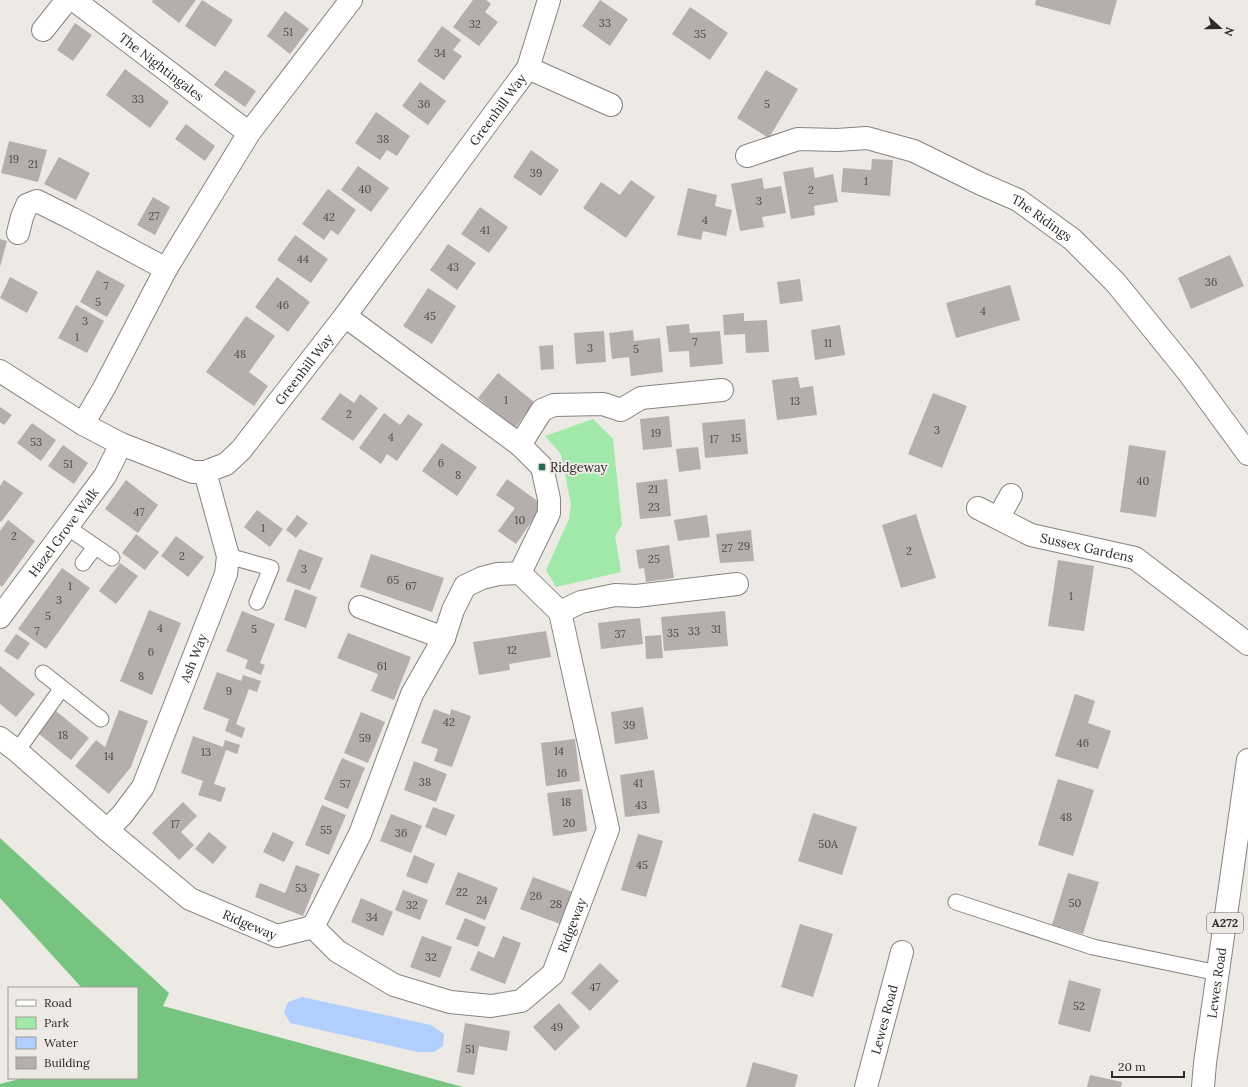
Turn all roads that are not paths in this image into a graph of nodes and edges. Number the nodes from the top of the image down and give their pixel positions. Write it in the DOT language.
graph roads {
  1 [pos="67,0"];
  2 [pos="74,0"];
  3 [pos="351,0"];
  4 [pos="549,0"];
  5 [pos="43,30"];
  6 [pos="528,68"];
  7 [pos="611,105"];
  8 [pos="249,133"];
  9 [pos="748,156"];
  10 [pos="18,234"];
  11 [pos="166,270"];
  12 [pos="345,316"];
  13 [pos="0,371"];
  14 [pos="722,390"];
  15 [pos="83,424"];
  16 [pos="121,444"];
  17 [pos="520,445"];
  18 [pos="1248,454"];
  19 [pos="205,472"];
  20 [pos="1011,495"];
  21 [pos="978,508"];
  22 [pos="999,517"];
  23 [pos="67,527"];
  24 [pos="95,547"];
  25 [pos="228,556"];
  26 [pos="112,558"];
  27 [pos="83,563"];
  28 [pos="520,573"];
  29 [pos="737,584"];
  30 [pos="257,602"];
  31 [pos="360,607"];
  32 [pos="560,612"];
  33 [pos="0,617"];
  34 [pos="444,638"];
  35 [pos="1248,644"];
  36 [pos="43,673"];
  37 [pos="62,688"];
  38 [pos="101,719"];
  39 [pos="0,738"];
  40 [pos="17,751"];
  41 [pos="1248,760"];
  42 [pos="107,830"];
  43 [pos="956,902"];
  44 [pos="313,927"];
  45 [pos="902,952"];
  46 [pos="1218,973"];
  47 [pos="866,1087"];
  48 [pos="1203,1087"];
  1 -- 5 [label="main road"];
  2 -- 8 [label="main road, The Nightingales"];
  3 -- 8 [label="main road"];
  4 -- 6 [label="main road, Greenhill Way"];
  6 -- 7 [label="main road, Greenhill Way"];
  6 -- 12 [label="main road, Greenhill Way"];
  8 -- 11 [label="main road"];
  9 -- 18 [label="main road, The Ridings"];
  10 -- 11 [label="main road"];
  11 -- 15 [label="main road"];
  12 -- 17 [label="main road"];
  12 -- 19 [label="main road, Greenhill Way"];
  13 -- 15 [label="main road, Greenhill Way"];
  14 -- 17 [label="main road"];
  15 -- 16 [label="main road, Greenhill Way"];
  16 -- 19 [label="main road, Greenhill Way"];
  16 -- 23 [label="main road, Hazel Grove Walk"];
  17 -- 28 [label="main road"];
  19 -- 25 [label="main road, Ash Way"];
  20 -- 22 [label="main road"];
  21 -- 22 [label="main road, Sussex Gardens"];
  22 -- 35 [label="main road, Sussex Gardens"];
  23 -- 24 [label="lane"];
  23 -- 33 [label="main road, Hazel Grove Walk"];
  24 -- 26 [label="lane"];
  24 -- 27 [label="lane"];
  25 -- 30 [label="lane"];
  25 -- 42 [label="main road, Ash Way"];
  28 -- 32 [label="main road"];
  28 -- 34 [label="main road"];
  29 -- 32 [label="main road"];
  31 -- 34 [label="main road"];
  32 -- 44 [label="main road, Ridgeway"];
  34 -- 44 [label="main road"];
  36 -- 37 [label="lane"];
  37 -- 38 [label="lane"];
  37 -- 40 [label="lane"];
  39 -- 40 [label="main road"];
  40 -- 42 [label="main road"];
  41 -- 46 [label="main road, Lewes Road / A272"];
  42 -- 44 [label="main road, Ridgeway"];
  43 -- 46 [label="lane"];
  45 -- 47 [label="main road, Lewes Road"];
  46 -- 48 [label="main road, Lewes Road / A272"];
}
